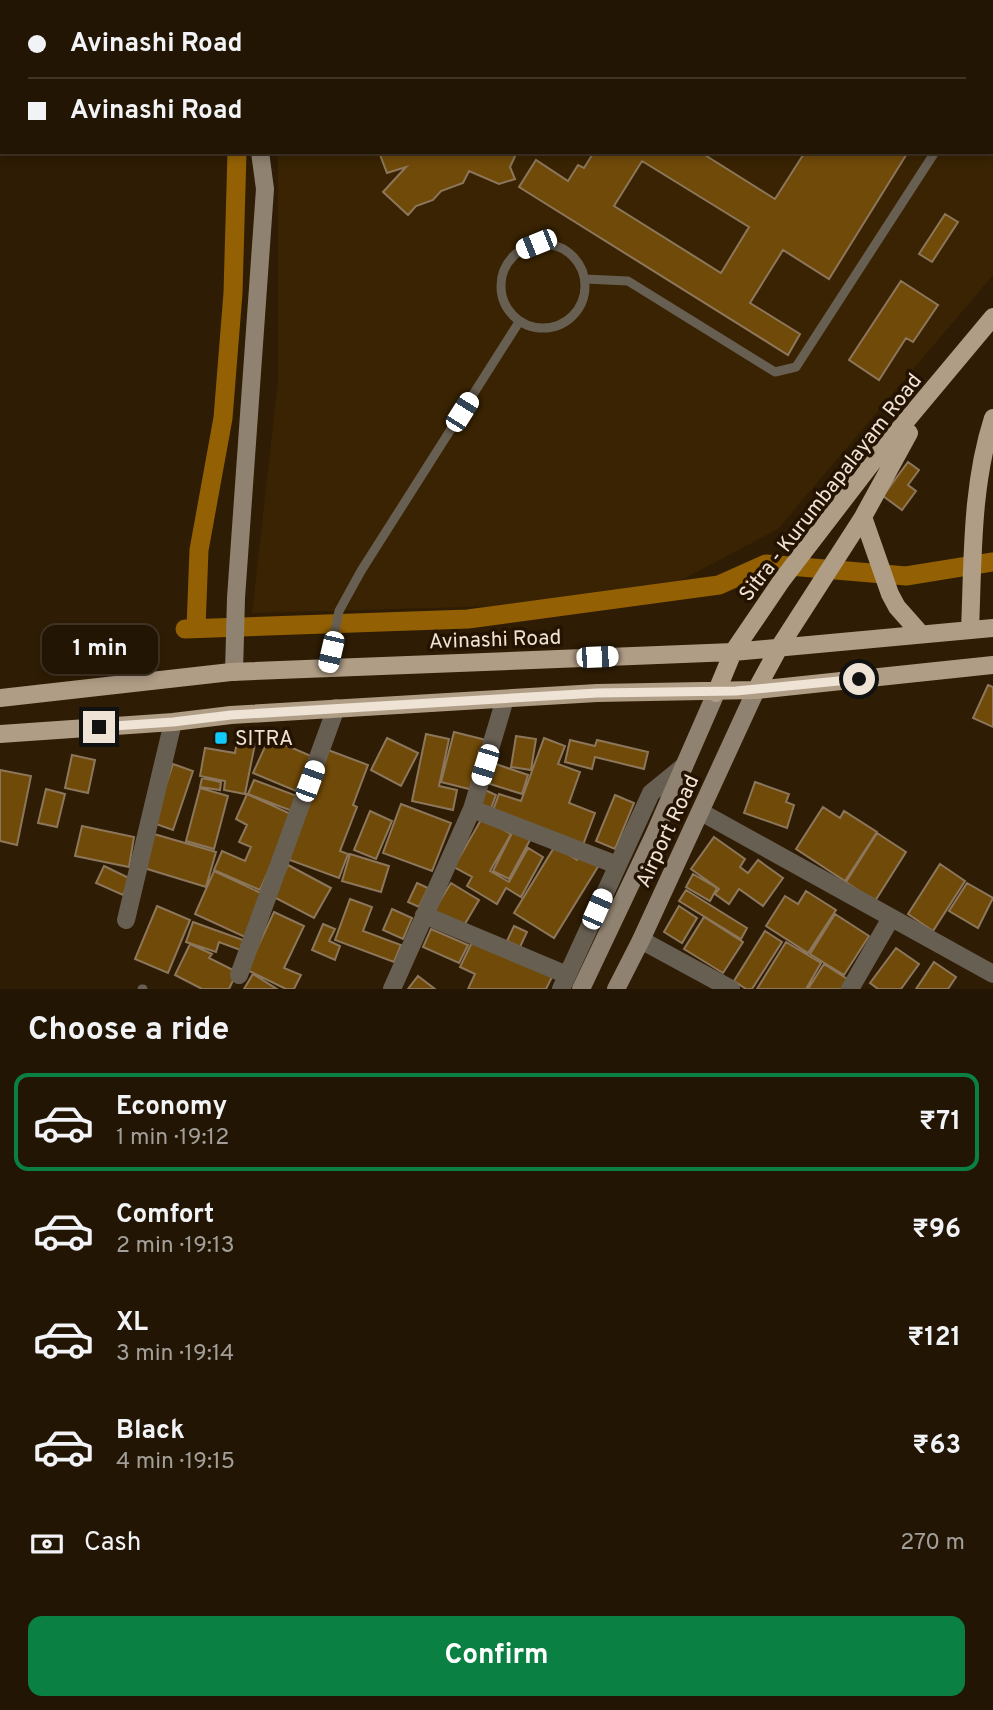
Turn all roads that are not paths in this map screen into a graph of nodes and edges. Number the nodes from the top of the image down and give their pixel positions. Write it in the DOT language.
graph roads {
  1 [pos="260,154"];
  2 [pos="934,154"];
  3 [pos="585,279"];
  4 [pos="993,317"];
  5 [pos="519,321"];
  6 [pos="993,335"];
  7 [pos="993,418"];
  8 [pos="858,524"];
  9 [pos="993,628"];
  10 [pos="970,630"];
  11 [pos="920,633"];
  12 [pos="780,646"];
  13 [pos="733,652"];
  14 [pos="993,664"];
  15 [pos="327,668"];
  16 [pos="234,672"];
  17 [pos="756,690"];
  18 [pos="716,692"];
  19 [pos="0,698"];
  20 [pos="505,699"];
  21 [pos="336,708"];
  22 [pos="173,722"];
  23 [pos="0,734"];
  24 [pos="684,766"];
  25 [pos="472,809"];
  26 [pos="701,812"];
  27 [pos="617,865"];
  28 [pos="424,915"];
  29 [pos="891,918"];
  30 [pos="126,920"];
  31 [pos="641,940"];
  32 [pos="993,974"];
  33 [pos="239,975"];
  34 [pos="564,982"];
  35 [pos="392,989"];
  36 [pos="581,989"];
  37 [pos="616,989"];
  38 [pos="731,989"];
  39 [pos="850,989"];
  1 -- 16 [label="street"];
  2 -- 3 [label="lane"];
  3 -- 5 [label="lane"];
  3 -- 5 [label="lane"];
  4 -- 13 [label="main road, Sitra - Kurumbapalayam Road"];
  5 -- 15 [label="lane"];
  6 -- 8 [label="main road, Sitra - Kurumbapalayam Road"];
  7 -- 10 [label="main road"];
  8 -- 11 [label="main road"];
  8 -- 12 [label="main road, Sitra - Kurumbapalayam Road"];
  9 -- 10 [label="main road, Avinashi Road"];
  10 -- 11 [label="main road, Avinashi Road"];
  11 -- 12 [label="main road, Avinashi Road"];
  12 -- 13 [label="main road, Avinashi Road"];
  12 -- 17 [label="main road, Sitra - Kurumbapalayam Road"];
  13 -- 15 [label="main road, Avinashi Road"];
  13 -- 18 [label="main road, Sitra - Kurumbapalayam Road"];
  14 -- 17 [label="main road"];
  15 -- 16 [label="main road, Avinashi Road"];
  16 -- 19 [label="main road, Avinashi Road"];
  17 -- 18 [label="main road"];
  17 -- 26 [label="street, Airport Road"];
  18 -- 20 [label="main road"];
  18 -- 24 [label="street, Airport Road"];
  20 -- 21 [label="main road"];
  20 -- 25 [label="street"];
  21 -- 22 [label="main road"];
  21 -- 33 [label="street"];
  22 -- 23 [label="main road"];
  22 -- 30 [label="street"];
  24 -- 27 [label="street"];
  24 -- 36 [label="street, Airport Road"];
  25 -- 27 [label="street"];
  25 -- 28 [label="street"];
  26 -- 29 [label="street"];
  26 -- 31 [label="street, Airport Road"];
  27 -- 34 [label="street"];
  28 -- 34 [label="street"];
  28 -- 35 [label="street"];
  29 -- 32 [label="street"];
  29 -- 39 [label="street"];
  31 -- 37 [label="street, Airport Road"];
  31 -- 38 [label="street"];
}
